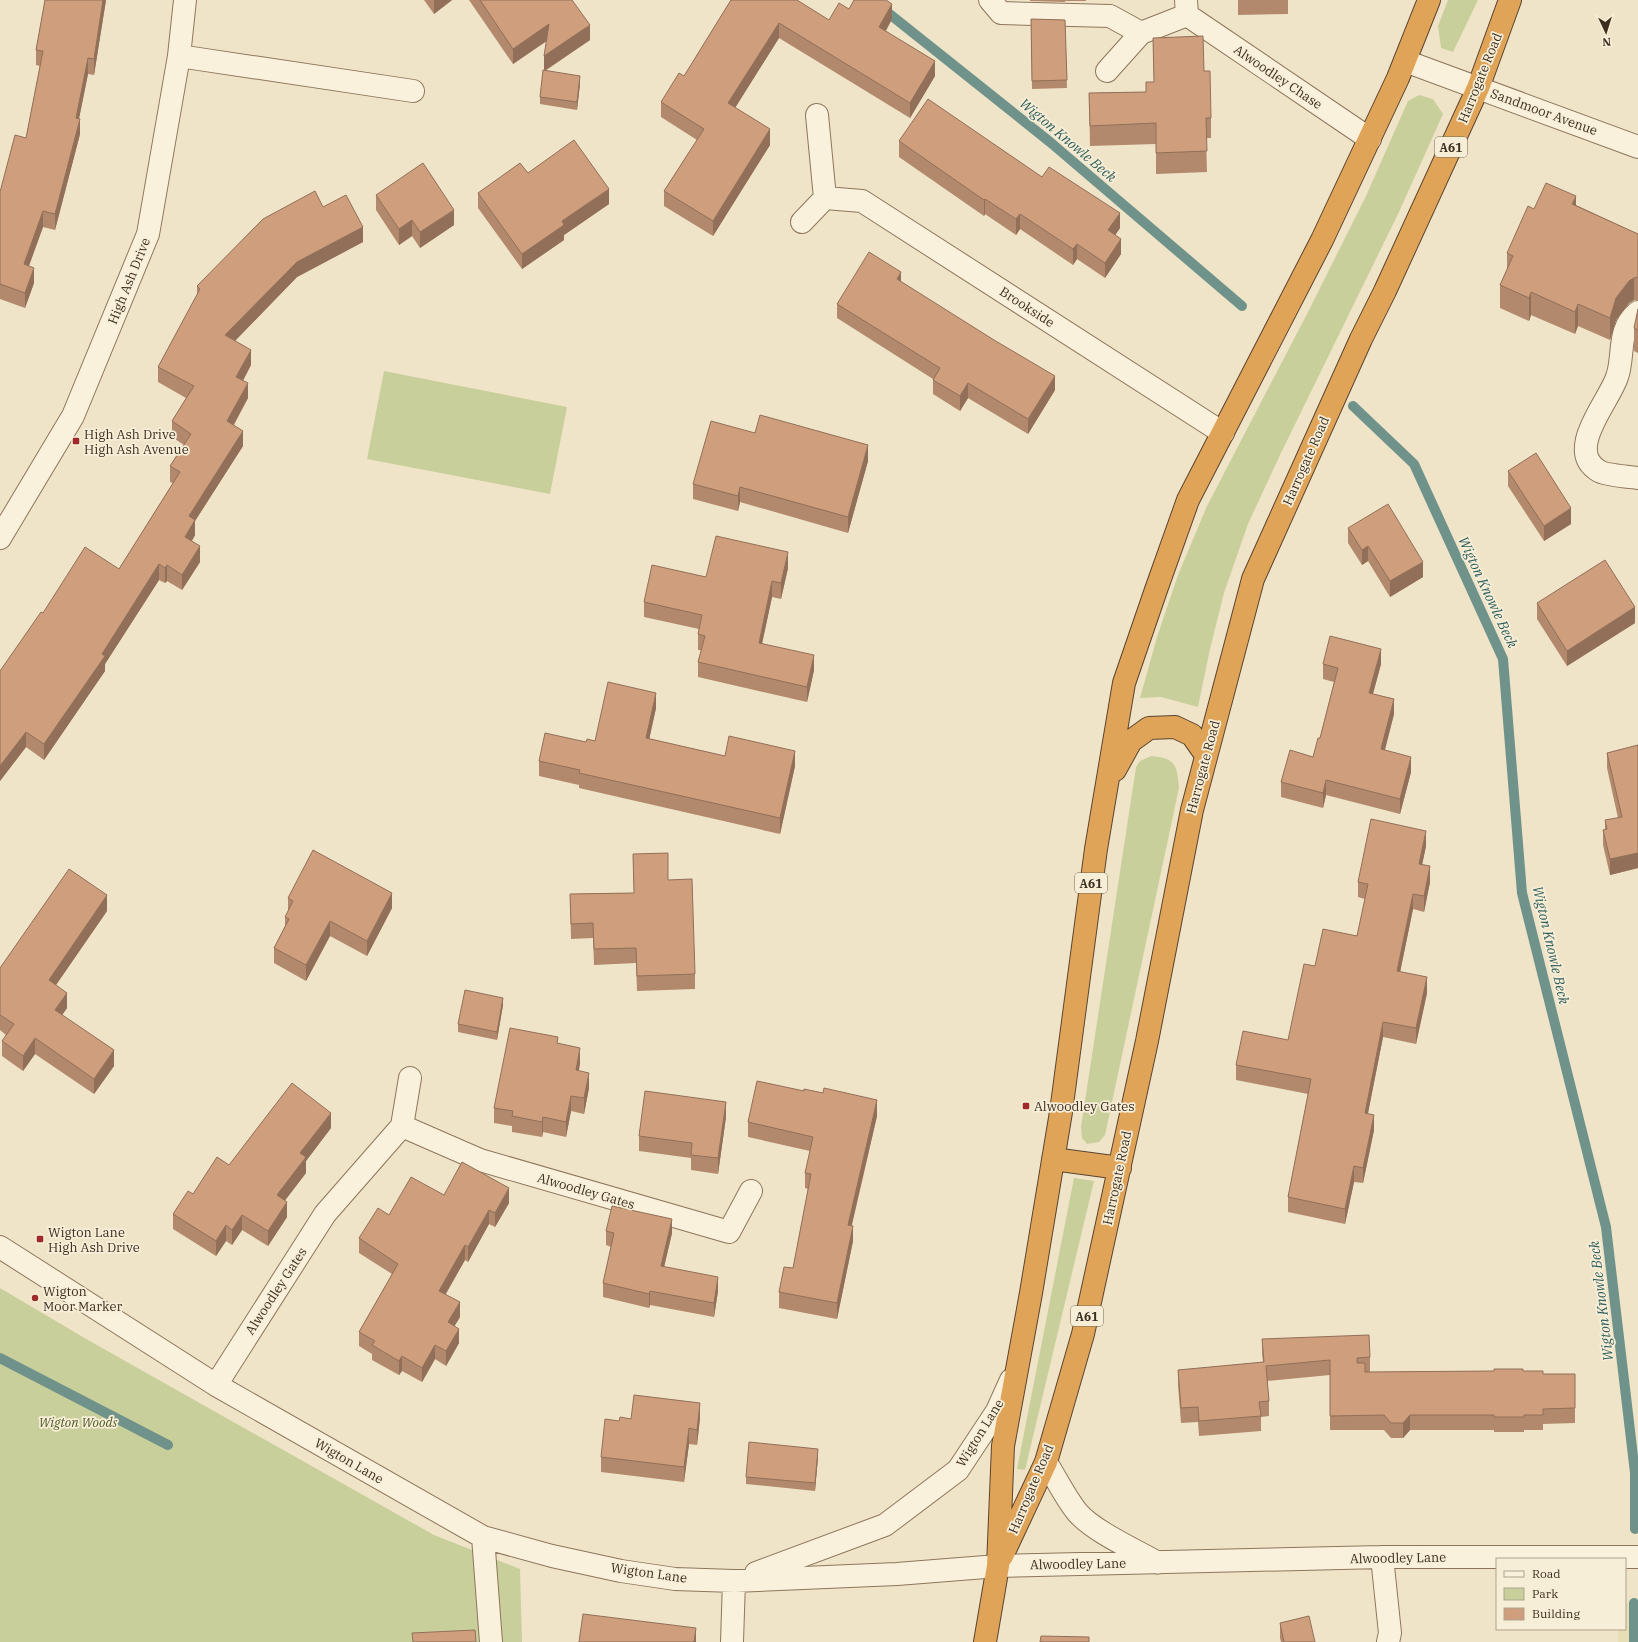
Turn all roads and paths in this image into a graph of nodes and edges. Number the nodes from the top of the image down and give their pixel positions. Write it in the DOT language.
graph roads {
  1 [pos="185,0"];
  2 [pos="990,0"];
  3 [pos="1429,0"];
  4 [pos="1510,0"];
  5 [pos="1187,7"];
  6 [pos="1141,33"];
  7 [pos="179,56"];
  8 [pos="1405,61"];
  9 [pos="1107,71"];
  10 [pos="1478,88"];
  11 [pos="412,91"];
  12 [pos="817,116"];
  13 [pos="1370,139"];
  14 [pos="1638,147"];
  15 [pos="825,198"];
  16 [pos="802,222"];
  17 [pos="1638,312"];
  18 [pos="1223,433"];
  19 [pos="1638,478"];
  20 [pos="0,538"];
  21 [pos="1206,755"];
  22 [pos="1107,785"];
  23 [pos="410,1078"];
  24 [pos="402,1126"];
  25 [pos="1053,1159"];
  26 [pos="1120,1168"];
  27 [pos="751,1190"];
  28 [pos="0,1247"];
  29 [pos="1018,1364"];
  30 [pos="216,1385"];
  31 [pos="1046,1462"];
  32 [pos="483,1537"];
  33 [pos="1382,1557"];
  34 [pos="1638,1557"];
  35 [pos="1158,1563"];
  36 [pos="998,1566"];
  37 [pos="734,1581"];
  38 [pos="491,1642"];
  39 [pos="732,1642"];
  40 [pos="985,1642"];
  41 [pos="1388,1642"];
  1 -- 7 [label="street, High Ash Drive"];
  2 -- 6 [label="street"];
  3 -- 8 [label="highway, Harrogate Road / A61"];
  4 -- 10 [label="highway, Harrogate Road / A61"];
  5 -- 6 [label="street, Alwoodley Chase"];
  5 -- 13 [label="street, Alwoodley Chase"];
  6 -- 9 [label="street"];
  7 -- 11 [label="street"];
  7 -- 20 [label="street, High Ash Drive"];
  8 -- 10 [label="street, Sandmoor Avenue"];
  8 -- 13 [label="highway, Harrogate Road / A61"];
  10 -- 14 [label="street, Sandmoor Avenue"];
  10 -- 21 [label="highway, Harrogate Road / A61"];
  12 -- 15 [label="street"];
  13 -- 18 [label="highway, Harrogate Road / A61"];
  15 -- 16 [label="street"];
  15 -- 18 [label="street, Brookside"];
  17 -- 19 [label="street"];
  18 -- 22 [label="highway, Harrogate Road / A61"];
  21 -- 22 [label="highway, A61"];
  21 -- 26 [label="highway, Harrogate Road / A61"];
  22 -- 25 [label="highway, Harrogate Road / A61"];
  23 -- 24 [label="street"];
  24 -- 27 [label="street, Alwoodley Gates"];
  24 -- 30 [label="street, Alwoodley Gates"];
  25 -- 26 [label="highway"];
  25 -- 29 [label="highway, Harrogate Road / A61"];
  26 -- 31 [label="highway, Harrogate Road / A61"];
  28 -- 30 [label="street, Wigton Lane"];
  29 -- 36 [label="highway, Harrogate Road / A61"];
  29 -- 37 [label="street, Wigton Lane"];
  30 -- 32 [label="street, Wigton Lane"];
  31 -- 35 [label="street, Alwoodley Lane"];
  31 -- 36 [label="highway, Harrogate Road / A61"];
  32 -- 37 [label="street, Wigton Lane"];
  32 -- 38 [label="street"];
  33 -- 34 [label="street, Alwoodley Lane"];
  33 -- 35 [label="street, Alwoodley Lane"];
  33 -- 41 [label="street"];
  35 -- 36 [label="street, Alwoodley Lane"];
  36 -- 37 [label="street, Wigton Lane"];
  36 -- 40 [label="highway, Harrogate Road / A61"];
  37 -- 39 [label="street"];
}
